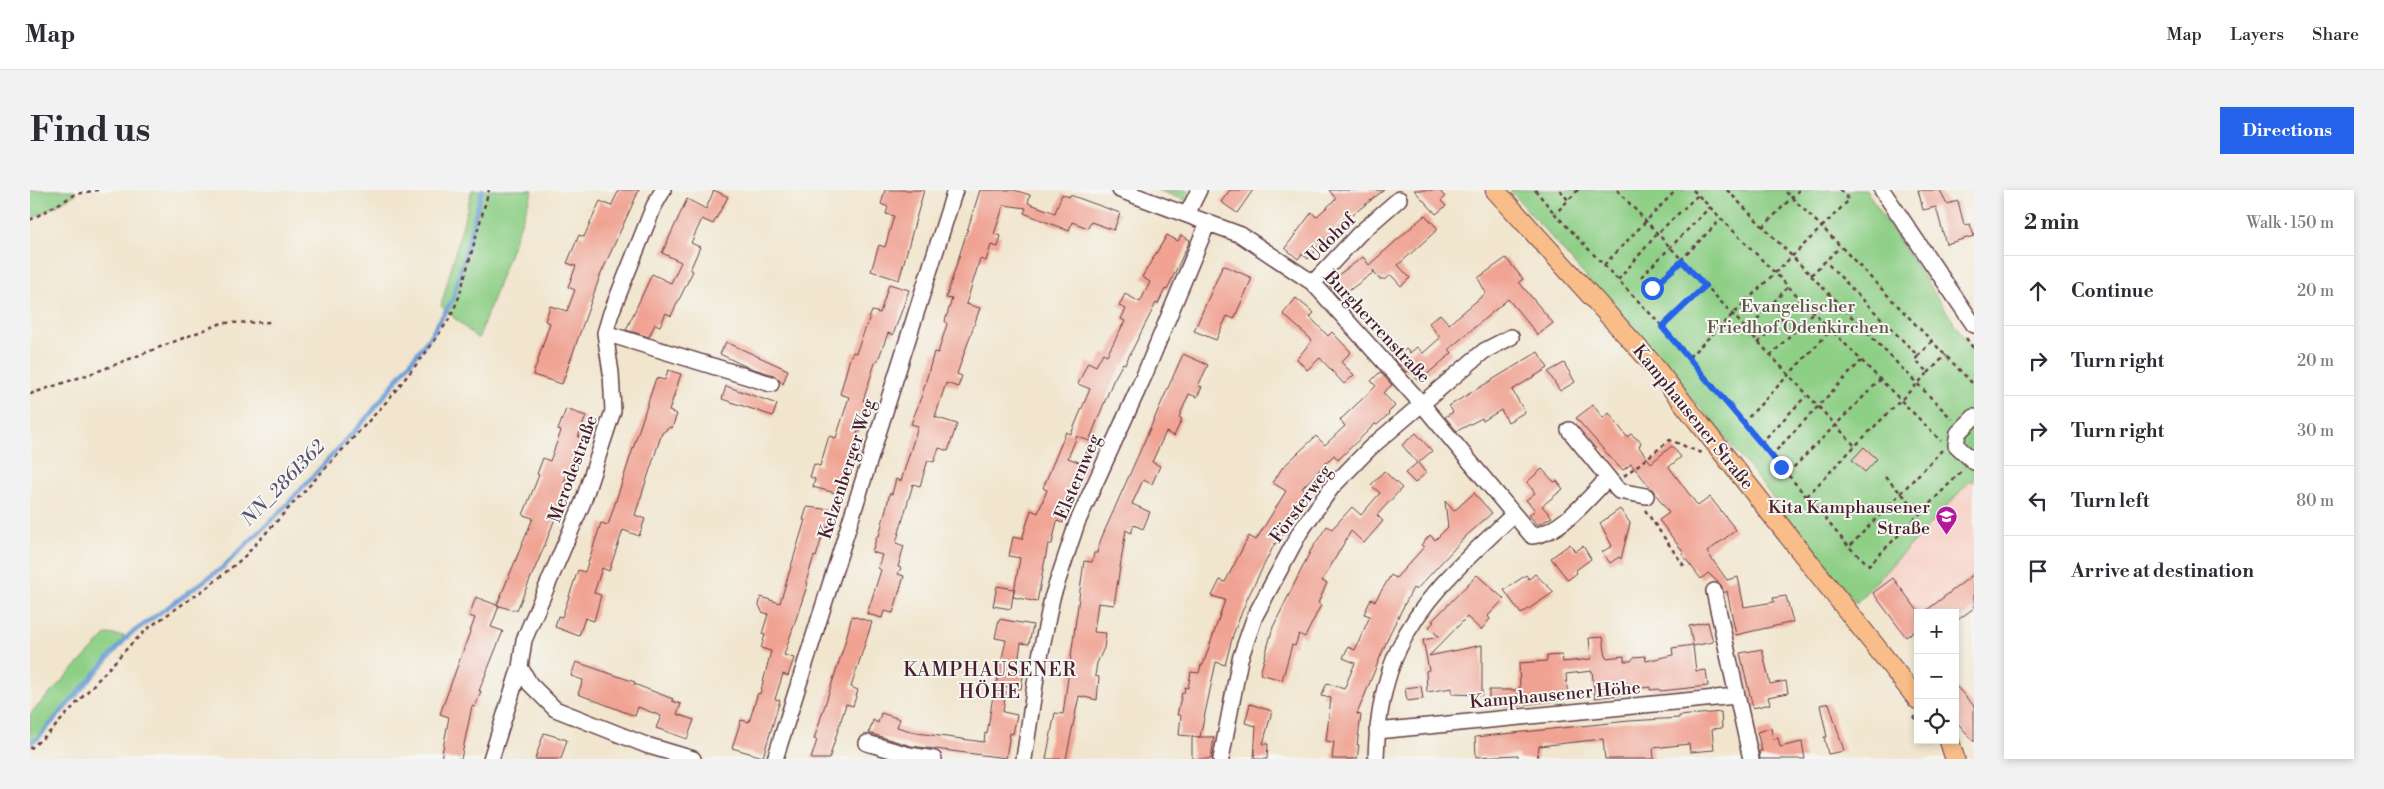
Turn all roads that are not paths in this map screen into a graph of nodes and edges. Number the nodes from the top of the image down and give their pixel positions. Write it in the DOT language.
graph roads {
  1 [pos="663,190"];
  2 [pos="955,190"];
  3 [pos="1120,190"];
  4 [pos="1199,190"];
  5 [pos="1496,190"];
  6 [pos="1882,190"];
  7 [pos="1399,199"];
  8 [pos="1188,214"];
  9 [pos="1208,222"];
  10 [pos="1313,283"];
  11 [pos="1974,325"];
  12 [pos="605,333"];
  13 [pos="1511,337"];
  14 [pos="770,384"];
  15 [pos="1421,403"];
  16 [pos="1974,417"];
  17 [pos="1569,430"];
  18 [pos="1973,461"];
  19 [pos="1611,481"];
  20 [pos="1640,495"];
  21 [pos="1513,515"];
  22 [pos="1714,591"];
  23 [pos="520,667"];
  24 [pos="1736,696"];
  25 [pos="1917,699"];
  26 [pos="1377,731"];
  27 [pos="868,743"];
  28 [pos="1950,744"];
  29 [pos="491,759"];
  30 [pos="693,759"];
  31 [pos="775,759"];
  32 [pos="934,759"];
  33 [pos="1024,759"];
  34 [pos="1221,759"];
  35 [pos="1376,759"];
  36 [pos="1751,759"];
  37 [pos="1955,759"];
  1 -- 12 [label="street, Merodestraße"];
  2 -- 31 [label="street, Kelzenberger Weg"];
  3 -- 8 [label="street, Burgherrenstraße"];
  4 -- 8 [label="street"];
  5 -- 25 [label="main road, Kamphausener Straße"];
  6 -- 11 [label="street"];
  7 -- 10 [label="street, Udohof"];
  8 -- 9 [label="street, Burgherrenstraße"];
  9 -- 10 [label="street, Burgherrenstraße"];
  9 -- 33 [label="street, Elsternweg"];
  10 -- 15 [label="street, Burgherrenstraße"];
  12 -- 14 [label="street"];
  12 -- 23 [label="street, Merodestraße"];
  13 -- 15 [label="street, Försterweg"];
  15 -- 21 [label="street, Burgherrenstraße"];
  15 -- 34 [label="street, Försterweg"];
  16 -- 18 [label="street"];
  17 -- 19 [label="street"];
  19 -- 20 [label="street"];
  19 -- 21 [label="street, Burgherrenstraße"];
  21 -- 26 [label="street"];
  22 -- 24 [label="street"];
  23 -- 29 [label="street, Merodestraße"];
  23 -- 30 [label="street"];
  24 -- 26 [label="street, Kamphausener Höhe"];
  24 -- 36 [label="street"];
  26 -- 35 [label="street"];
  27 -- 32 [label="street"];
  28 -- 37 [label="main road"];
}
